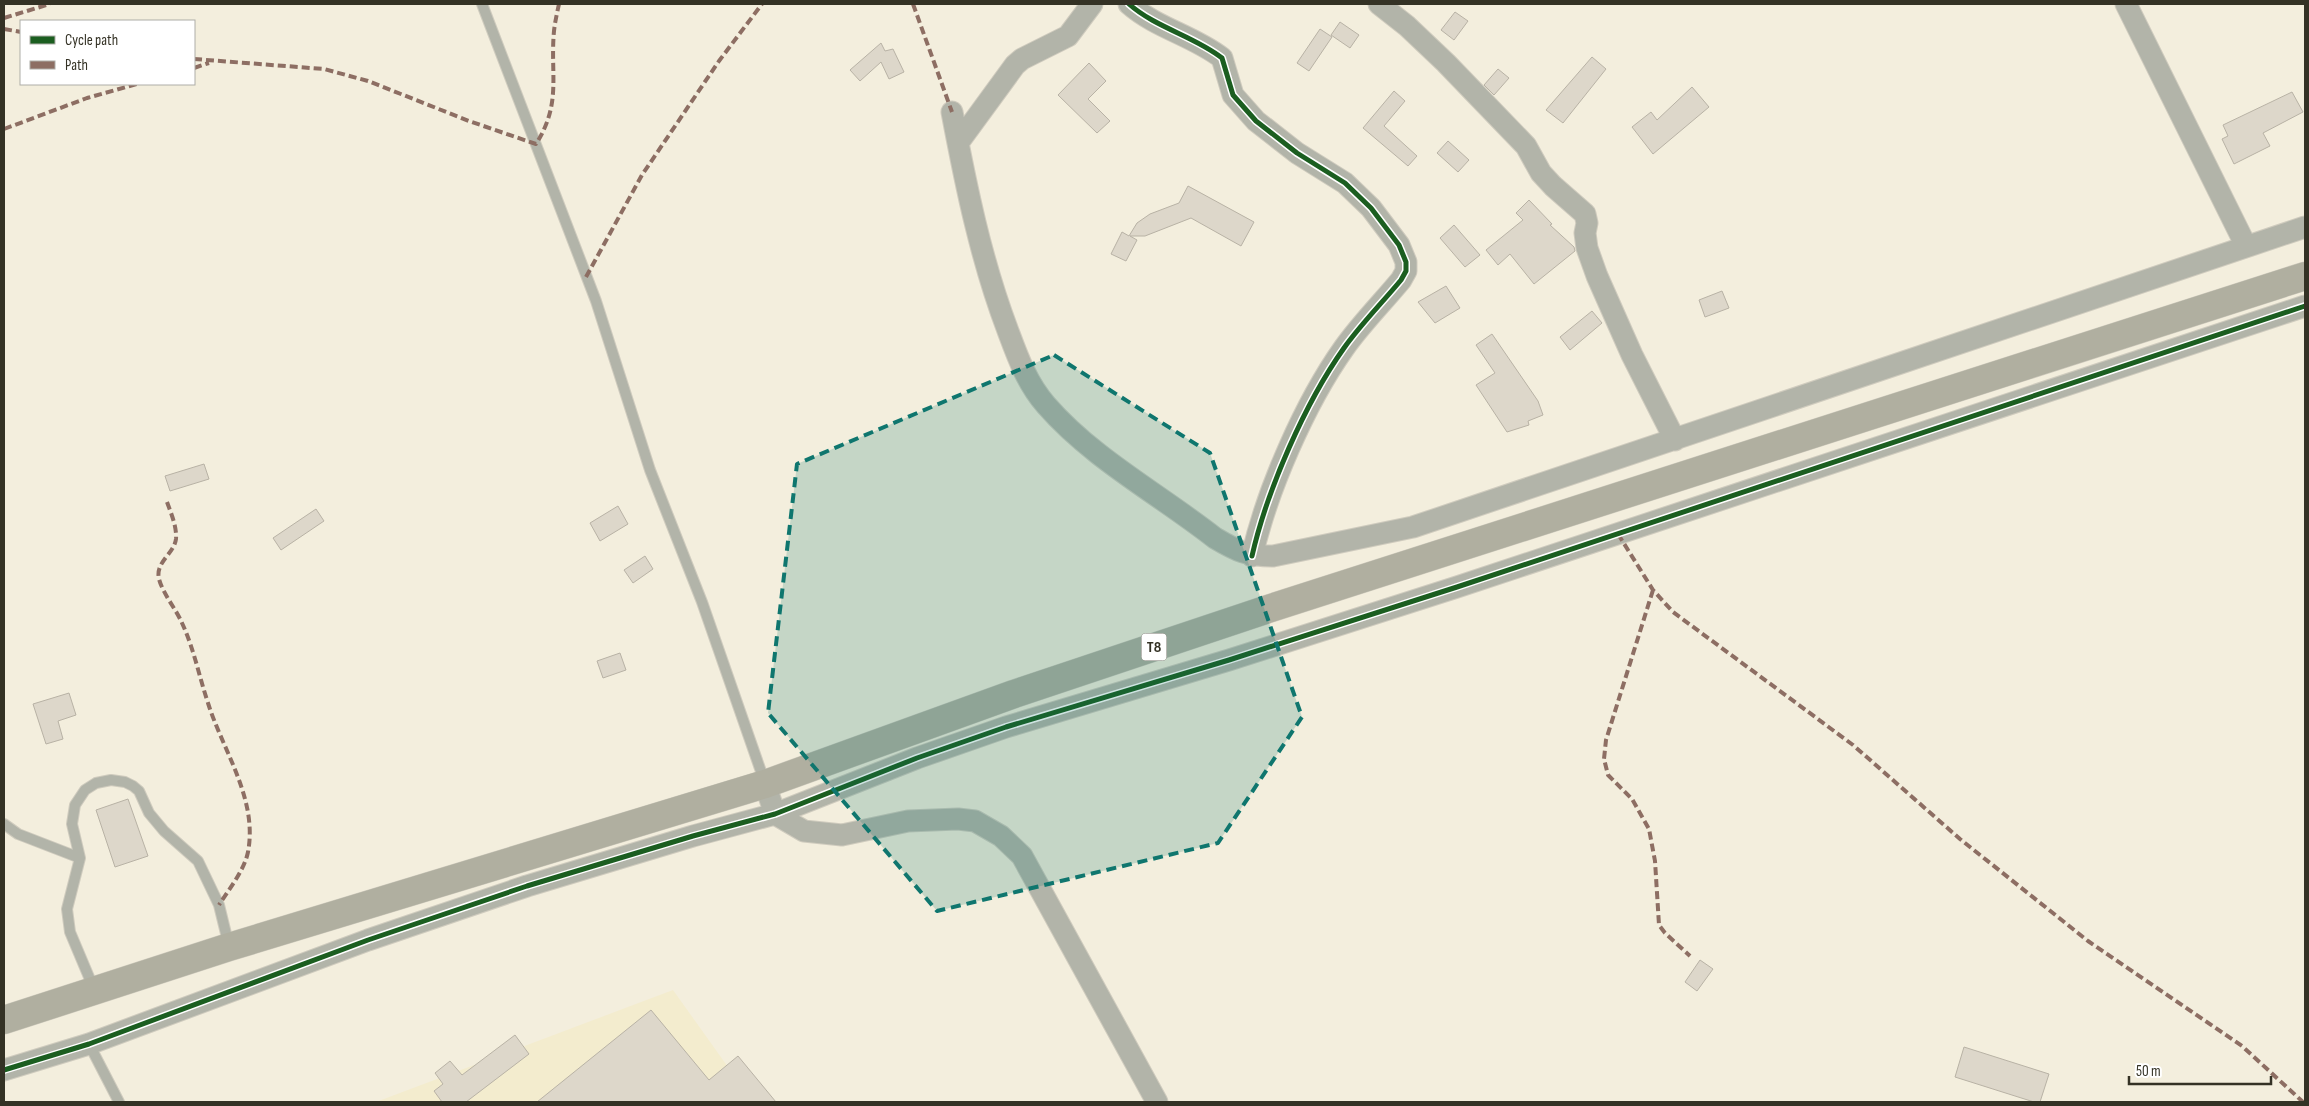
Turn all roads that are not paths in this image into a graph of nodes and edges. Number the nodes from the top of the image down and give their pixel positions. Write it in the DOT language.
graph roads {
  1 [pos="482,4"];
  2 [pos="1092,4"];
  3 [pos="1129,4"];
  4 [pos="1379,4"];
  5 [pos="2126,4"];
  6 [pos="952,112"];
  7 [pos="958,143"];
  8 [pos="2305,227"];
  9 [pos="2246,246"];
  10 [pos="2305,276"];
  11 [pos="2305,306"];
  12 [pos="1675,440"];
  13 [pos="1252,556"];
  14 [pos="765,784"];
  15 [pos="775,814"];
  16 [pos="4,824"];
  17 [pos="80,858"];
  18 [pos="229,947"];
  19 [pos="95,991"];
  20 [pos="4,1020"];
  21 [pos="88,1044"];
  22 [pos="4,1070"];
  23 [pos="119,1102"];
  24 [pos="1157,1102"];
  1 -- 14 [label="lane"];
  2 -- 7 [label="street"];
  3 -- 13 [label="street"];
  4 -- 12 [label="street"];
  5 -- 9 [label="street"];
  6 -- 7 [label="street"];
  7 -- 13 [label="street"];
  8 -- 9 [label="street"];
  9 -- 12 [label="street"];
  10 -- 14 [label="highway, T8"];
  11 -- 15 [label="street"];
  12 -- 13 [label="street"];
  14 -- 15 [label="street"];
  14 -- 18 [label="highway, T8"];
  15 -- 21 [label="street"];
  15 -- 24 [label="street"];
  16 -- 17 [label="lane"];
  17 -- 18 [label="lane"];
  17 -- 19 [label="lane"];
  18 -- 19 [label="highway, T8"];
  19 -- 20 [label="highway, T8"];
  21 -- 22 [label="street"];
  21 -- 23 [label="lane"];
}
